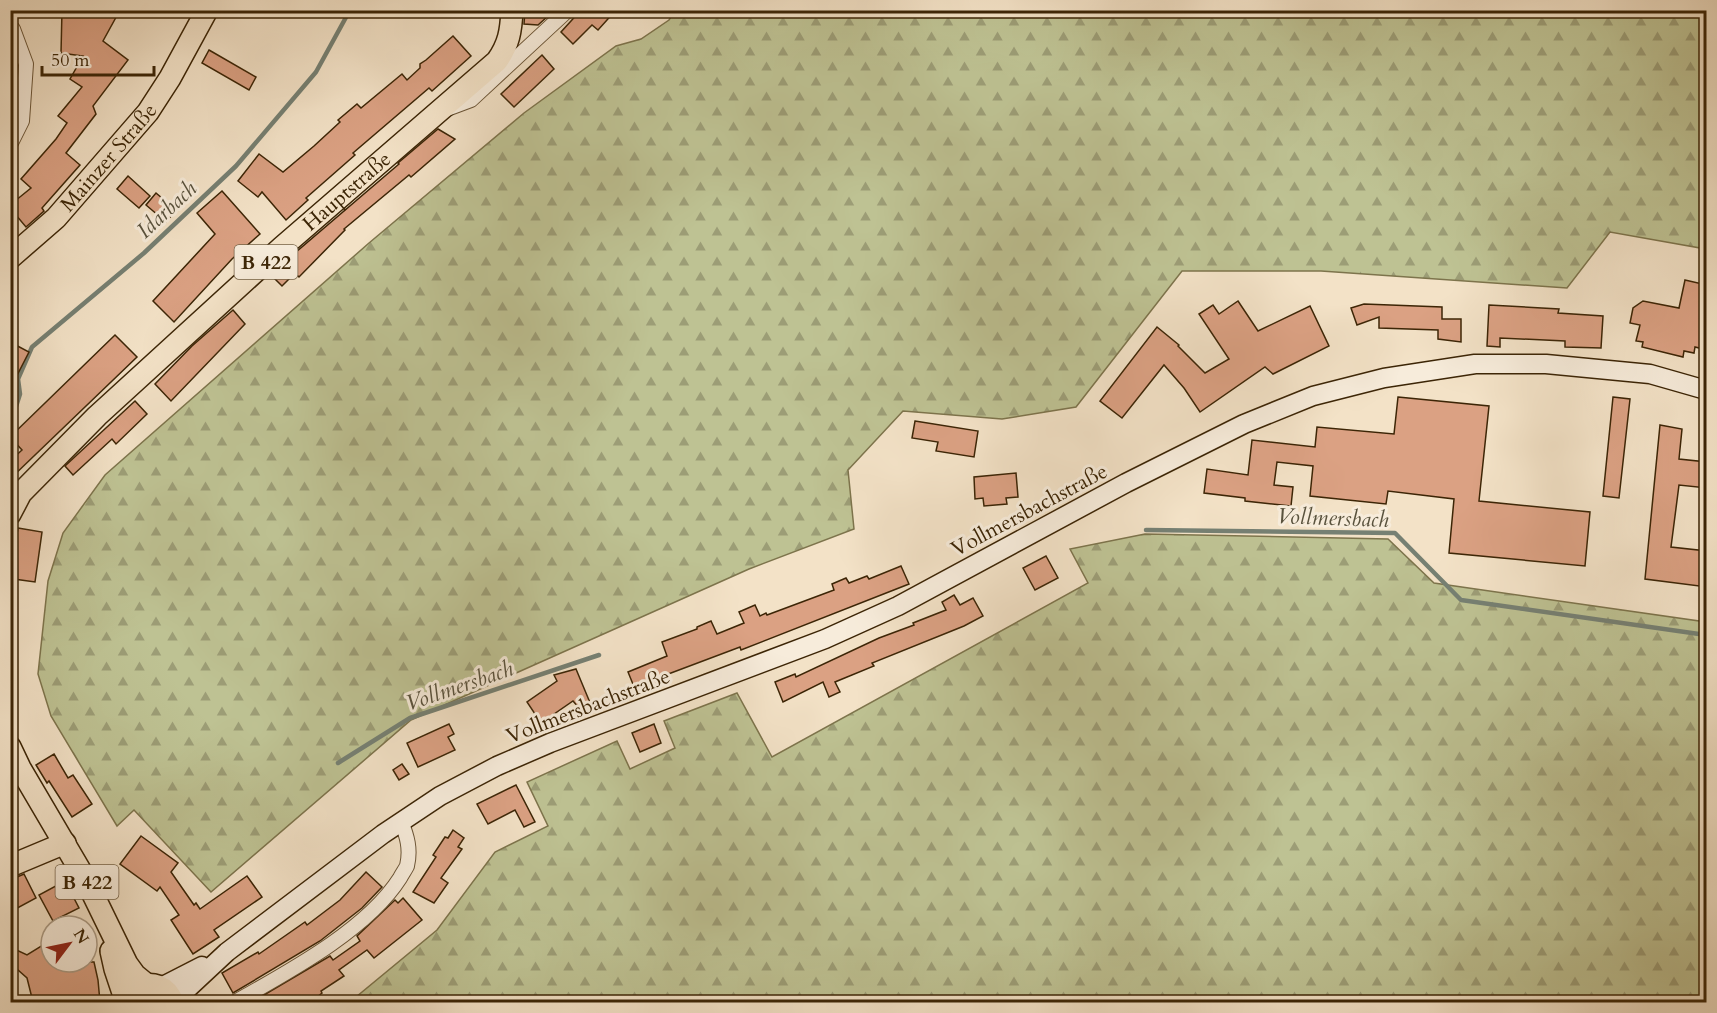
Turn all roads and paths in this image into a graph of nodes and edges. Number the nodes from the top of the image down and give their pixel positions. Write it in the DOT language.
graph roads {
  1 [pos="207,10"];
  2 [pos="512,10"];
  3 [pos="568,10"];
  4 [pos="13,29"];
  5 [pos="440,112"];
  6 [pos="10,145"];
  7 [pos="10,258"];
  8 [pos="1707,390"];
  9 [pos="10,514"];
  10 [pos="10,747"];
  11 [pos="401,821"];
  12 [pos="65,843"];
  13 [pos="10,866"];
  14 [pos="106,924"];
  15 [pos="164,994"];
  16 [pos="125,1001"];
  17 [pos="235,1002"];
  1 -- 7 [label="main road, Mainzer Straße"];
  2 -- 5 [label="main road, Hauptstraße / B 422"];
  3 -- 5 [label="street"];
  4 -- 6 [label="street"];
  5 -- 9 [label="main road, Hauptstraße / B 422"];
  8 -- 11 [label="main road, Vollmersbachstraße"];
  10 -- 12 [label="main road, B 422"];
  11 -- 15 [label="main road, Vollmersbachstraße"];
  11 -- 17 [label="street"];
  12 -- 13 [label="main road, B 422"];
  12 -- 14 [label="main road, B 422"];
  14 -- 15 [label="main road, B 422"];
  14 -- 16 [label="main road, B 422"];
  15 -- 16 [label="main road, B 422"];
}
